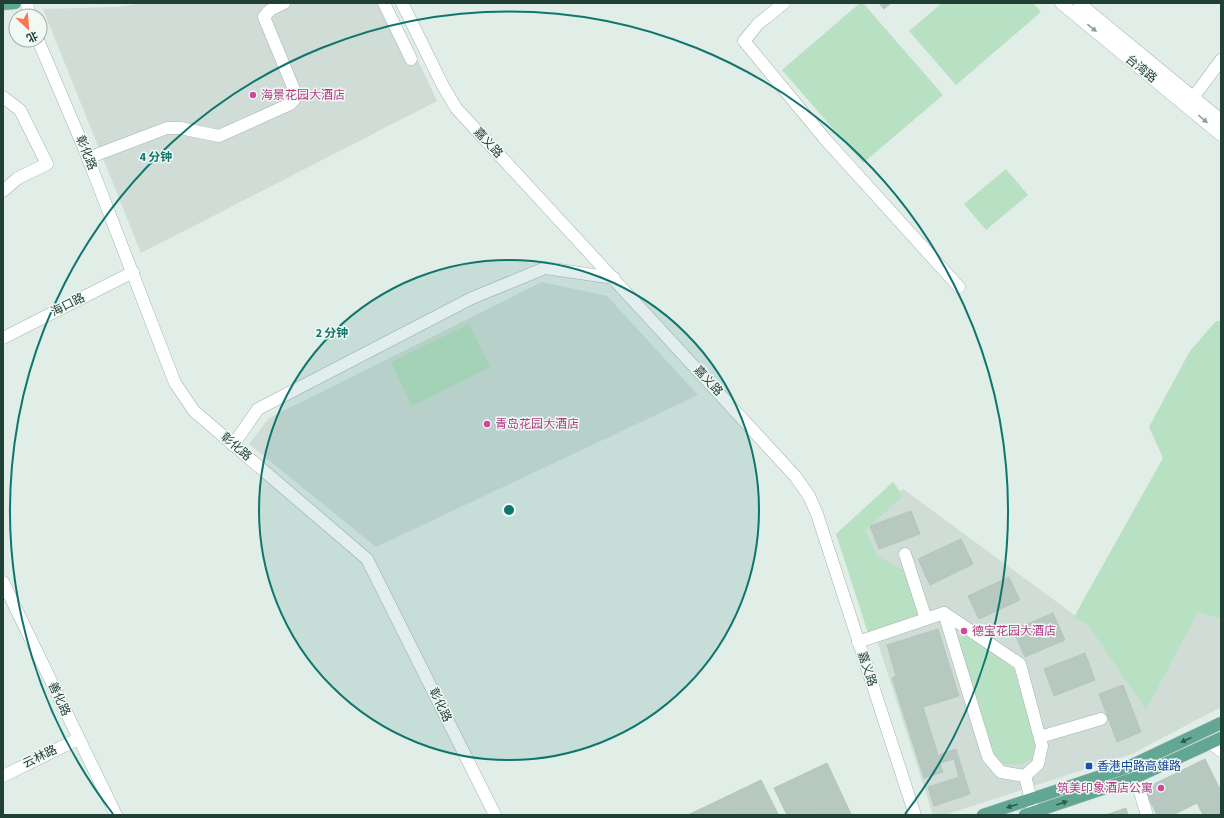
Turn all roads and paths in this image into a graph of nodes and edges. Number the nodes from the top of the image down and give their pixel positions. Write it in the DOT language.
graph roads {
  1 [pos="15,3"];
  2 [pos="284,3"];
  3 [pos="384,3"];
  4 [pos="402,3"];
  5 [pos="784,3"];
  6 [pos="1061,3"];
  7 [pos="1079,3"];
  8 [pos="3,4"];
  9 [pos="41,48"];
  10 [pos="411,59"];
  11 [pos="1221,60"];
  12 [pos="3,98"];
  13 [pos="1190,101"];
  14 [pos="1221,120"];
  15 [pos="1221,135"];
  16 [pos="88,158"];
  17 [pos="3,191"];
  18 [pos="133,272"];
  19 [pos="614,278"];
  20 [pos="959,287"];
  21 [pos="3,338"];
  22 [pos="233,445"];
  23 [pos="905,554"];
  24 [pos="3,582"];
  25 [pos="944,613"];
  26 [pos="926,619"];
  27 [pos="858,642"];
  28 [pos="1101,718"];
  29 [pos="1221,723"];
  30 [pos="1040,738"];
  31 [pos="78,739"];
  32 [pos="1216,741"];
  33 [pos="1221,752"];
  34 [pos="1133,772"];
  35 [pos="3,776"];
  36 [pos="1025,776"];
  37 [pos="1031,800"];
  38 [pos="1029,813"];
  39 [pos="116,815"];
  40 [pos="494,815"];
  41 [pos="915,815"];
  42 [pos="983,815"];
  43 [pos="1147,815"];
  1 -- 8 [label="main road"];
  2 -- 16 [label="street"];
  3 -- 10 [label="street"];
  4 -- 19 [label="street, 嘉义路"];
  5 -- 20 [label="street"];
  6 -- 13 [label="street, 台湾路, one-way"];
  7 -- 13 [label="street, 台湾路"];
  9 -- 16 [label="street, 彰化路"];
  11 -- 13 [label="street"];
  12 -- 17 [label="street"];
  13 -- 14 [label="street, 台湾路"];
  13 -- 15 [label="street, 台湾路, one-way"];
  16 -- 18 [label="street, 彰化路"];
  18 -- 21 [label="street, 海口路"];
  18 -- 22 [label="street, 彰化路"];
  19 -- 22 [label="street"];
  19 -- 27 [label="street, 嘉义路"];
  22 -- 40 [label="street, 彰化路"];
  23 -- 26 [label="street"];
  24 -- 31 [label="street, 善化路"];
  25 -- 26 [label="street"];
  25 -- 30 [label="street"];
  25 -- 36 [label="street"];
  26 -- 27 [label="street"];
  27 -- 41 [label="street, 嘉义路"];
  28 -- 30 [label="street"];
  29 -- 34 [label="main road, one-way"];
  30 -- 36 [label="street"];
  31 -- 35 [label="street, 云林路"];
  31 -- 39 [label="street, 善化路"];
  32 -- 33 [label="street"];
  32 -- 34 [label="main road"];
  34 -- 37 [label="main road"];
  38 -- 34 [label="main road, one-way"];
  34 -- 43 [label="street"];
  36 -- 37 [label="street"];
  37 -- 38 [label="street"];
  37 -- 42 [label="main road, one-way"];
}
